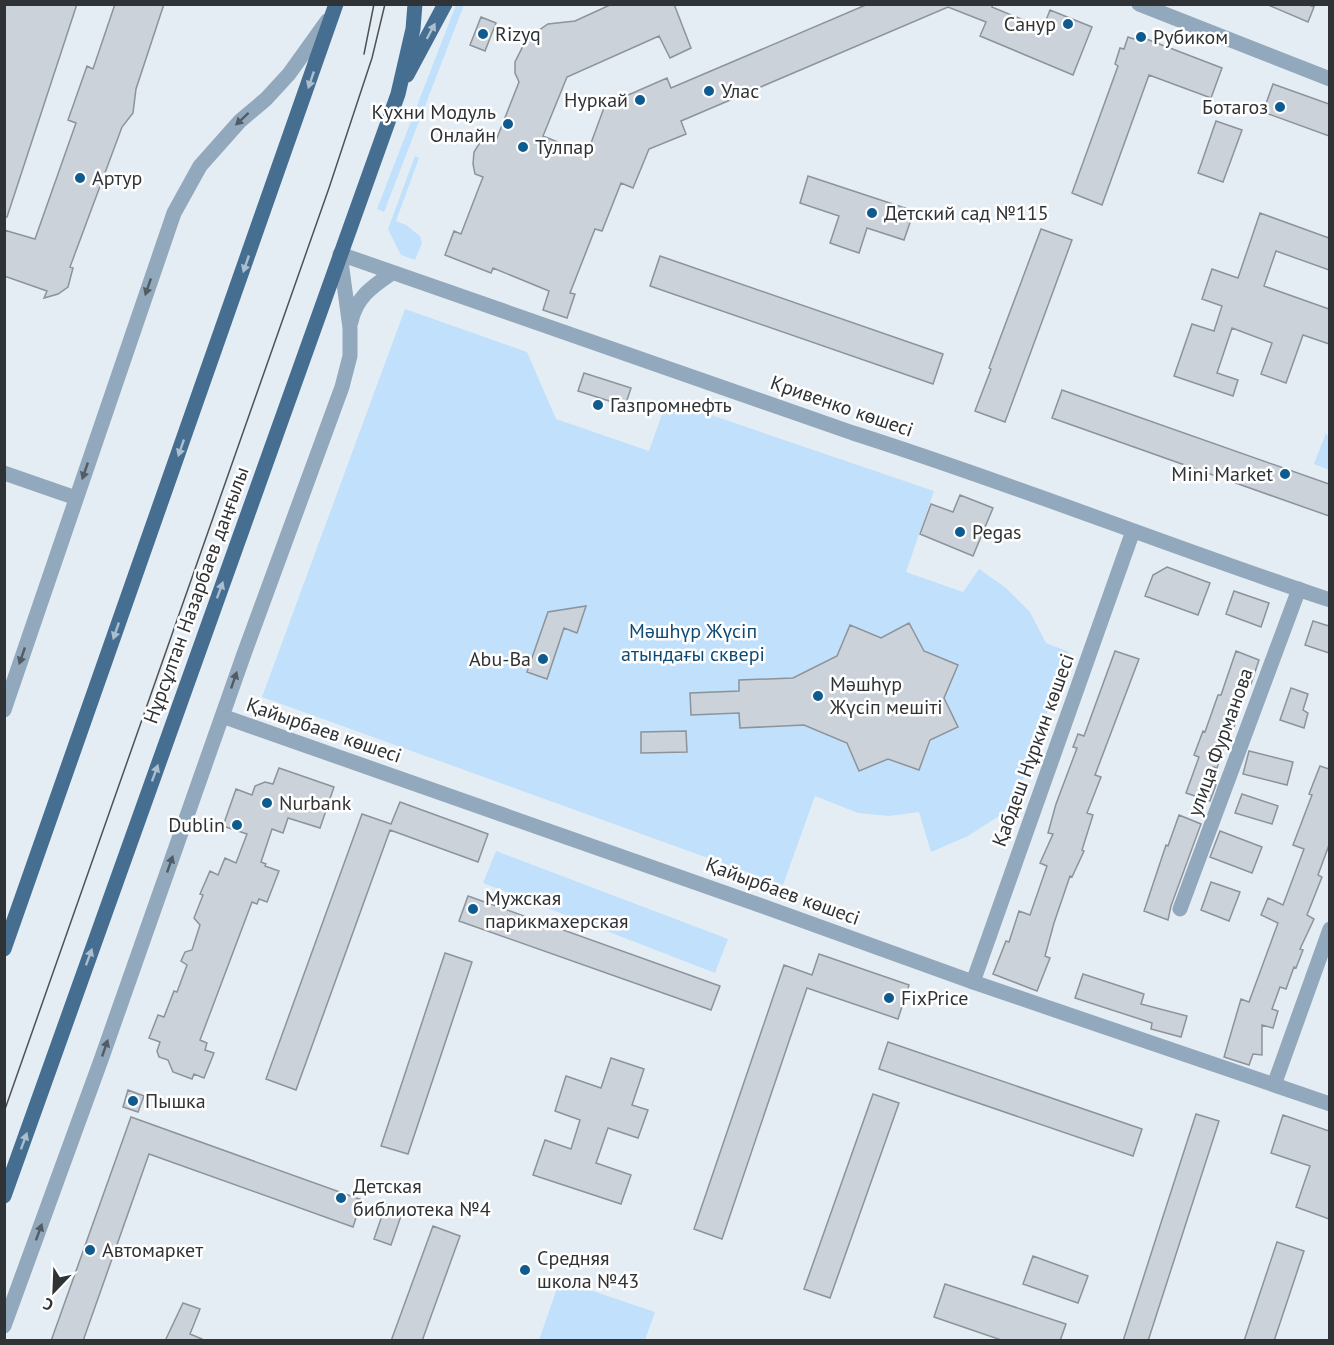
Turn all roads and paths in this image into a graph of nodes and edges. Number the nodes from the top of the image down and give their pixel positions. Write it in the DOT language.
graph roads {
  1 [pos="416,4"];
  2 [pos="445,4"];
  3 [pos="1139,4"];
  4 [pos="335,8"];
  5 [pos="1329,79"];
  6 [pos="398,94"];
  7 [pos="339,254"];
  8 [pos="392,273"];
  9 [pos="350,328"];
  10 [pos="4,473"];
  11 [pos="76,498"];
  12 [pos="1133,531"];
  13 [pos="1299,590"];
  14 [pos="1329,600"];
  15 [pos="4,710"];
  16 [pos="222,716"];
  17 [pos="1180,909"];
  18 [pos="1329,928"];
  19 [pos="4,948"];
  20 [pos="973,982"];
  21 [pos="1274,1085"];
  22 [pos="1329,1104"];
  23 [pos="4,1196"];
  24 [pos="4,1326"];
  1 -- 6 [label="main road, Нұрсұлтан Назарбаев даңғылы"];
  6 -- 2 [label="main road, one-way"];
  3 -- 5 [label="street"];
  4 -- 11 [label="street, one-way"];
  4 -- 19 [label="main road, one-way"];
  6 -- 7 [label="main road, Нұрсұлтан Назарбаев даңғылы"];
  7 -- 8 [label="street, Кривенко көшесі"];
  7 -- 9 [label="street"];
  23 -- 7 [label="main road, Нұрсұлтан Назарбаев даңғылы, one-way"];
  8 -- 9 [label="street"];
  8 -- 12 [label="street, Кривенко көшесі"];
  16 -- 9 [label="street, one-way"];
  10 -- 11 [label="street"];
  11 -- 15 [label="street, one-way"];
  12 -- 13 [label="street, Кривенко көшесі"];
  12 -- 20 [label="street, Қабдеш Нұркин көшесі"];
  13 -- 14 [label="street, Кривенко көшесі"];
  13 -- 17 [label="street, улица Фурманова"];
  16 -- 20 [label="street, Қайырбаев көшесі"];
  24 -- 16 [label="street, one-way"];
  18 -- 21 [label="street"];
  20 -- 21 [label="street, Қайырбаев көшесі"];
  21 -- 22 [label="street, Қайырбаев көшесі"];
}
